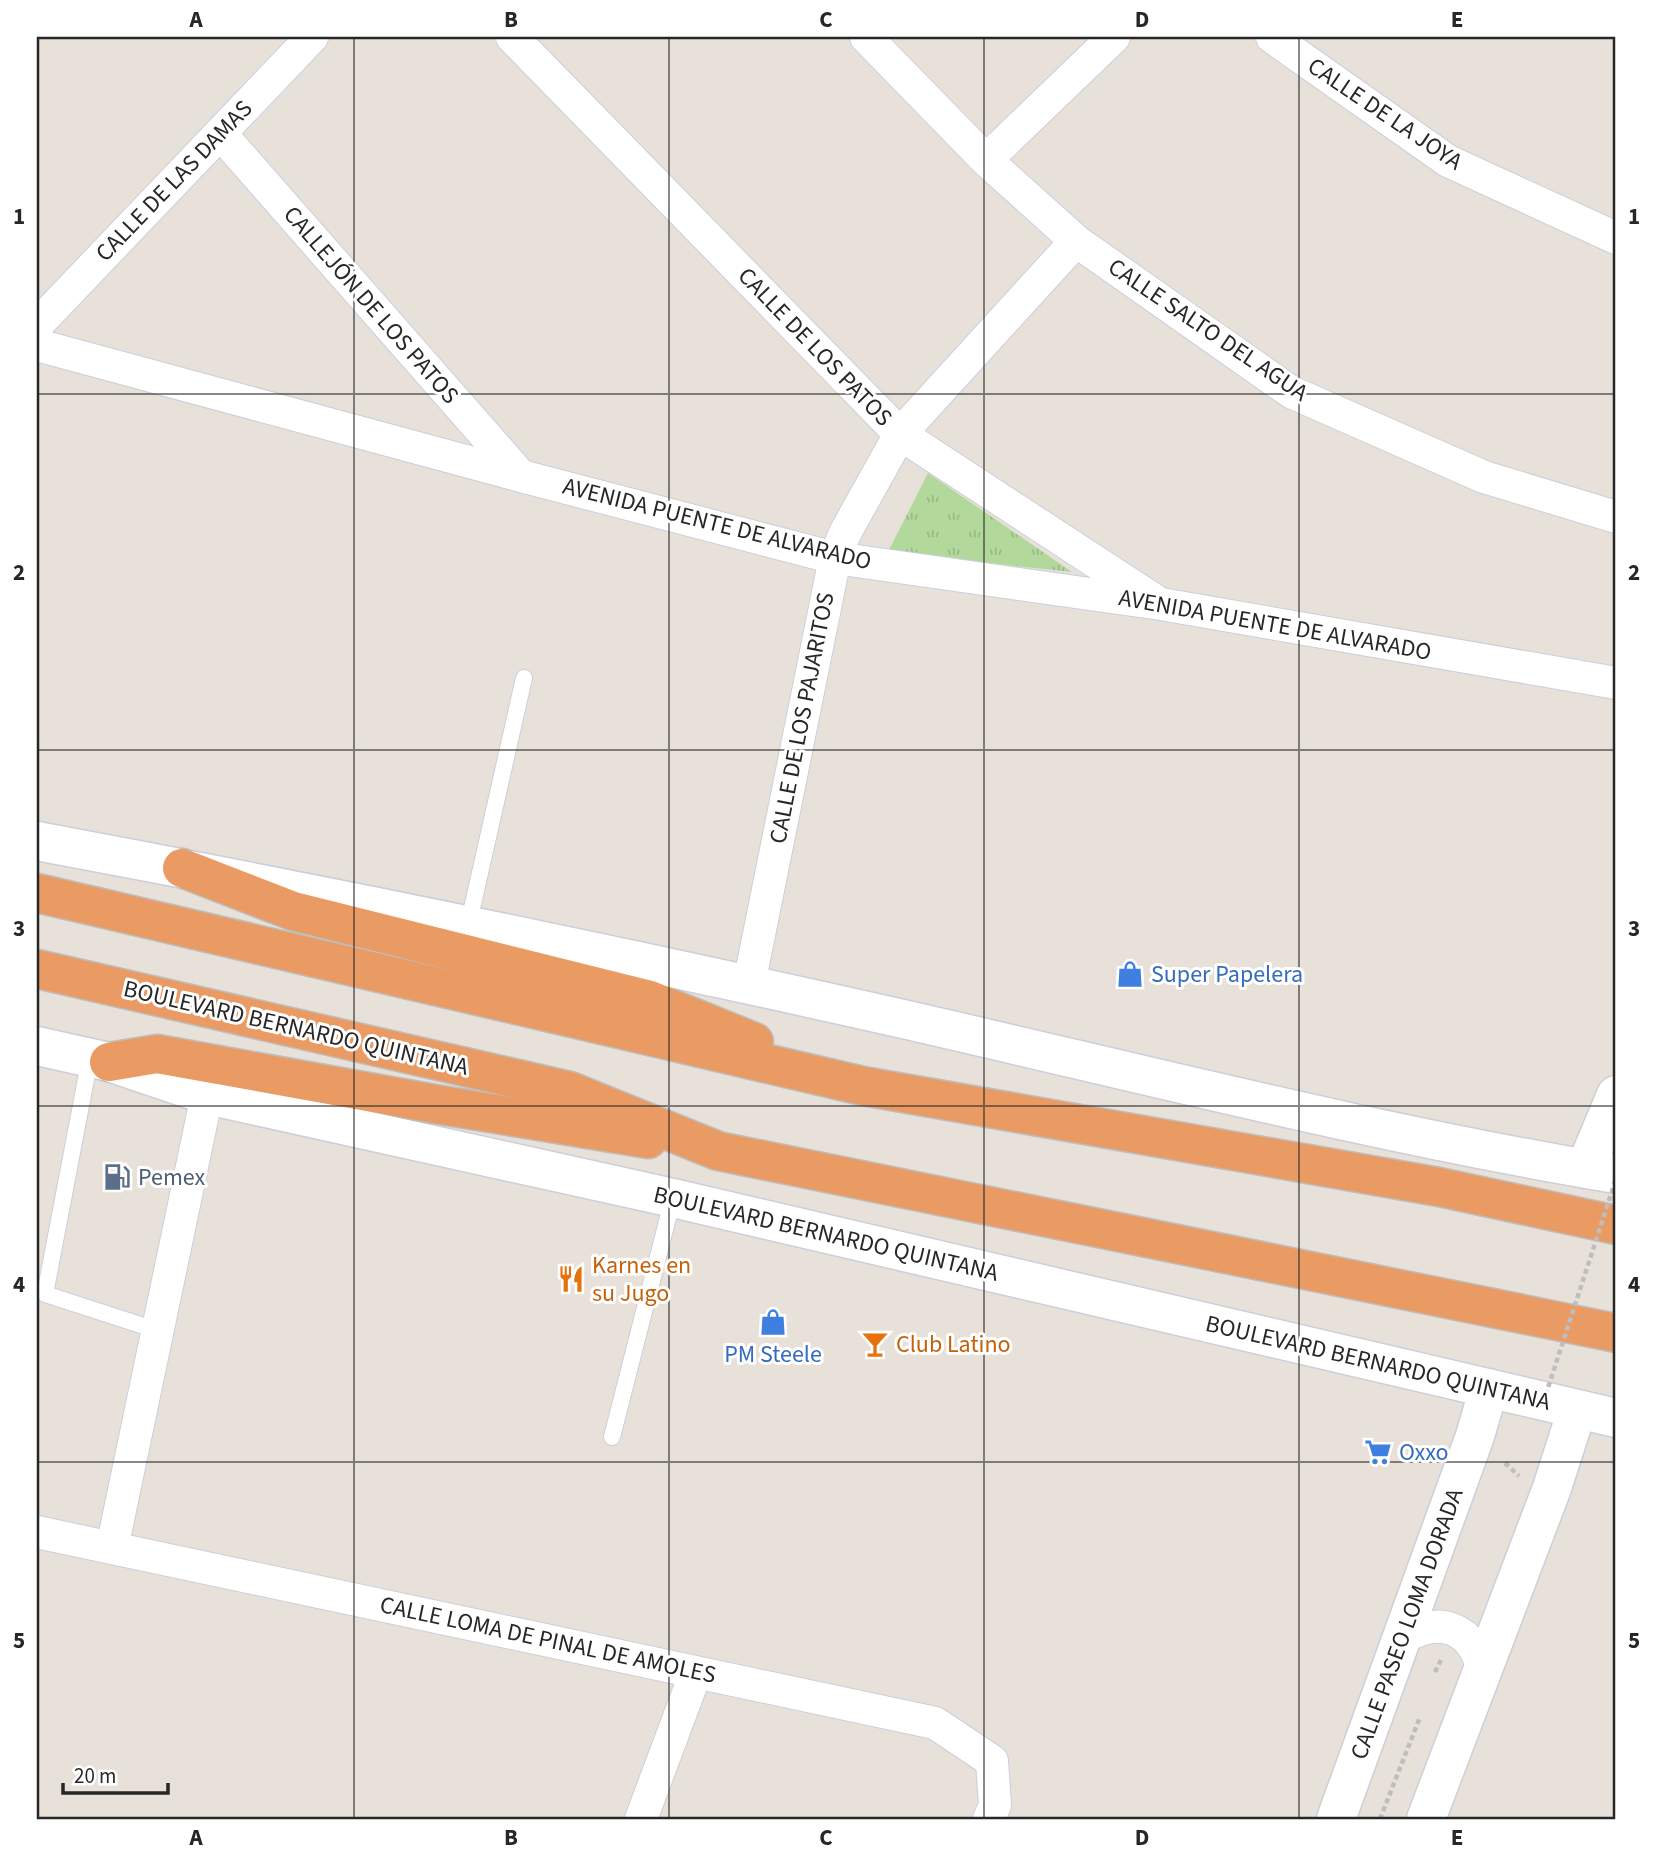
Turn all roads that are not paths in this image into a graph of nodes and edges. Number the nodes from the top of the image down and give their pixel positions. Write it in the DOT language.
graph roads {
  1 [pos="312,37"];
  2 [pos="512,37"];
  3 [pos="866,37"];
  4 [pos="1114,37"];
  5 [pos="1272,37"];
  6 [pos="220,133"];
  7 [pos="986,160"];
  8 [pos="1616,238"];
  9 [pos="1076,241"];
  10 [pos="37,325"];
  11 [pos="37,345"];
  12 [pos="900,434"];
  13 [pos="521,476"];
  14 [pos="1616,517"];
  15 [pos="835,558"];
  16 [pos="1161,604"];
  17 [pos="524,678"];
  18 [pos="1616,683"];
  19 [pos="37,841"];
  20 [pos="182,868"];
  21 [pos="37,893"];
  22 [pos="468,926"];
  23 [pos="37,969"];
  24 [pos="749,984"];
  25 [pos="37,1046"];
  26 [pos="99,1060"];
  27 [pos="863,1086"];
  28 [pos="207,1094"];
  29 [pos="1616,1095"];
  30 [pos="718,1151"];
  31 [pos="1606,1174"];
  32 [pos="673,1198"];
  33 [pos="1616,1225"];
  34 [pos="156,1330"];
  35 [pos="1616,1334"];
  36 [pos="1489,1388"];
  37 [pos="1560,1407"];
  38 [pos="1616,1418"];
  39 [pos="612,1437"];
  40 [pos="37,1532"];
  41 [pos="112,1548"];
  42 [pos="1403,1638"];
  43 [pos="1483,1671"];
  44 [pos="696,1672"];
  45 [pos="641,1819"];
  46 [pos="989,1819"];
  47 [pos="1336,1819"];
  48 [pos="1426,1819"];
  1 -- 6 [label="street, CALLE DE LAS DAMAS"];
  2 -- 12 [label="street, CALLE DE LOS PATOS"];
  3 -- 7 [label="street, CALLE SALTO DEL AGUA"];
  4 -- 7 [label="street"];
  5 -- 8 [label="street, CALLE DE LA JOYA"];
  6 -- 10 [label="street, CALLE DE LAS DAMAS"];
  6 -- 13 [label="street, CALLEJÓN DE LOS PATOS"];
  7 -- 9 [label="street, CALLE SALTO DEL AGUA"];
  9 -- 12 [label="street, CALLE DE LOS PAJARITOS"];
  9 -- 14 [label="street, CALLE SALTO DEL AGUA"];
  11 -- 13 [label="street, AVENIDA PUENTE DE ALVARADO"];
  12 -- 15 [label="street, CALLE DE LOS PAJARITOS"];
  12 -- 16 [label="street, CALLE DE LOS PATOS"];
  13 -- 15 [label="street, AVENIDA PUENTE DE ALVARADO"];
  15 -- 16 [label="street, AVENIDA PUENTE DE ALVARADO"];
  15 -- 24 [label="street, CALLE DE LOS PAJARITOS"];
  16 -- 18 [label="street, AVENIDA PUENTE DE ALVARADO"];
  17 -- 22 [label="lane"];
  19 -- 20 [label="main road"];
  20 -- 22 [label="main road"];
  20 -- 27 [label="highway"];
  21 -- 27 [label="highway"];
  22 -- 24 [label="main road"];
  23 -- 30 [label="highway, BOULEVARD BERNARDO QUINTANA"];
  24 -- 31 [label="main road"];
  25 -- 26 [label="main road, BOULEVARD BERNARDO QUINTANA"];
  26 -- 28 [label="main road, BOULEVARD BERNARDO QUINTANA"];
  26 -- 30 [label="highway"];
  26 -- 34 [label="lane"];
  27 -- 33 [label="highway"];
  28 -- 32 [label="main road, BOULEVARD BERNARDO QUINTANA"];
  28 -- 34 [label="street"];
  29 -- 31 [label="main road"];
  30 -- 35 [label="highway, BOULEVARD BERNARDO QUINTANA"];
  32 -- 36 [label="main road, BOULEVARD BERNARDO QUINTANA"];
  32 -- 39 [label="lane"];
  34 -- 41 [label="street"];
  36 -- 37 [label="main road, BOULEVARD BERNARDO QUINTANA"];
  36 -- 42 [label="main road, CALLE PASEO LOMA DORADA"];
  37 -- 38 [label="main road, BOULEVARD BERNARDO QUINTANA"];
  37 -- 43 [label="main road"];
  40 -- 41 [label="street, CALLE LOMA DE PINAL DE AMOLES"];
  41 -- 44 [label="street, CALLE LOMA DE PINAL DE AMOLES"];
  42 -- 43 [label="street"];
  42 -- 47 [label="main road, CALLE PASEO LOMA DORADA"];
  43 -- 48 [label="main road"];
  44 -- 45 [label="street"];
  44 -- 46 [label="street, CALLE LOMA DE PINAL DE AMOLES"];
}
